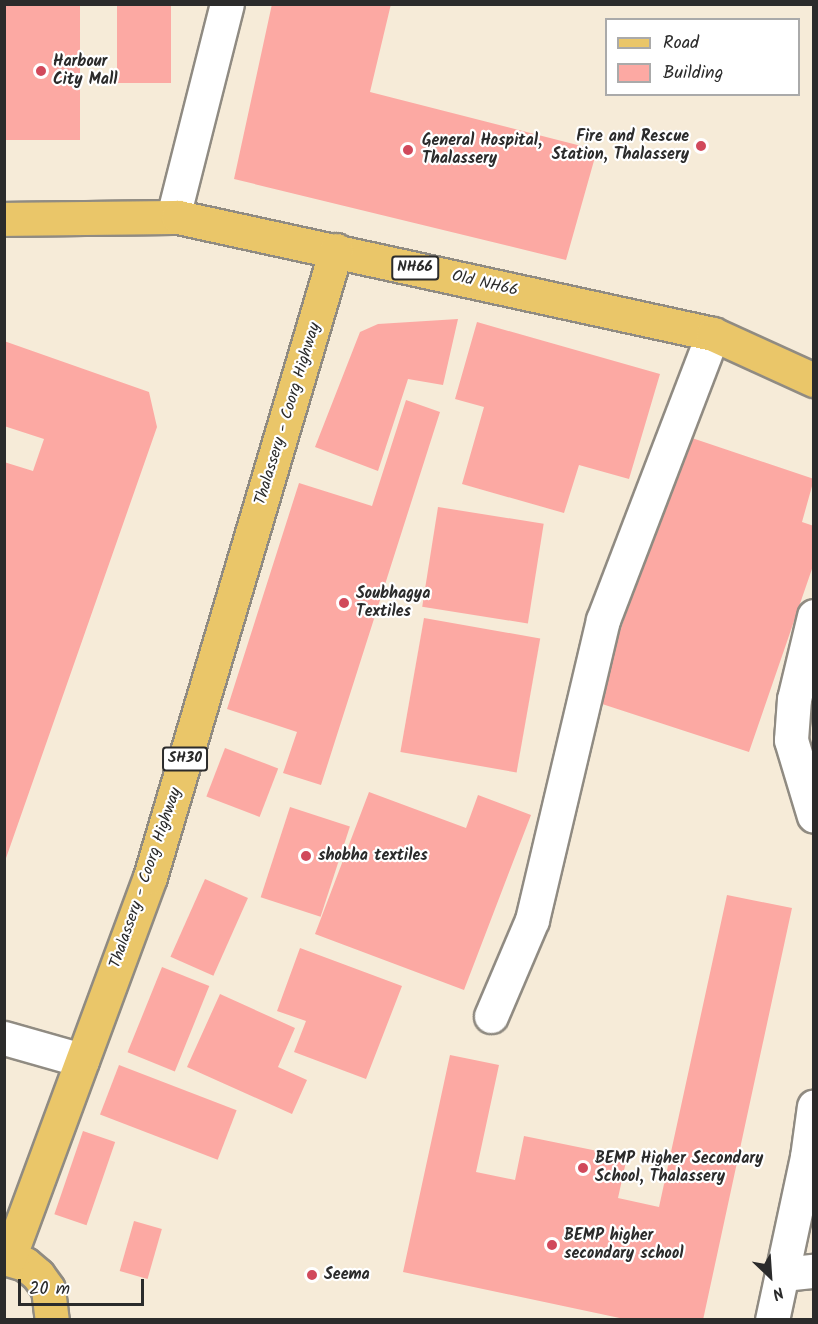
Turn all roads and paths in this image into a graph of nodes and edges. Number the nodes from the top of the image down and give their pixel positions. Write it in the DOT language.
graph roads {
  1 [pos="228,4"];
  2 [pos="178,217"];
  3 [pos="4,219"];
  4 [pos="336,250"];
  5 [pos="713,334"];
  6 [pos="813,380"];
  7 [pos="813,616"];
  8 [pos="813,816"];
  9 [pos="491,1016"];
  10 [pos="4,1038"];
  11 [pos="82,1060"];
  12 [pos="812,1122"];
  13 [pos="7,1258"];
  14 [pos="798,1272"];
  15 [pos="52,1320"];
  16 [pos="772,1320"];
  1 -- 2 [label="street"];
  2 -- 3 [label="main road, Old NH66 / NH66"];
  2 -- 4 [label="main road, Old NH66 / NH66"];
  4 -- 5 [label="main road, Old NH66 / NH66"];
  4 -- 11 [label="main road, Thalassery - Coorg Highway / SH30"];
  5 -- 6 [label="main road, Old NH66 / NH66"];
  5 -- 9 [label="street"];
  7 -- 8 [label="street"];
  10 -- 11 [label="street"];
  11 -- 13 [label="main road, Thalassery - Coorg Highway / SH30"];
  12 -- 14 [label="street"];
  13 -- 15 [label="main road"];
  14 -- 16 [label="street"];
}
